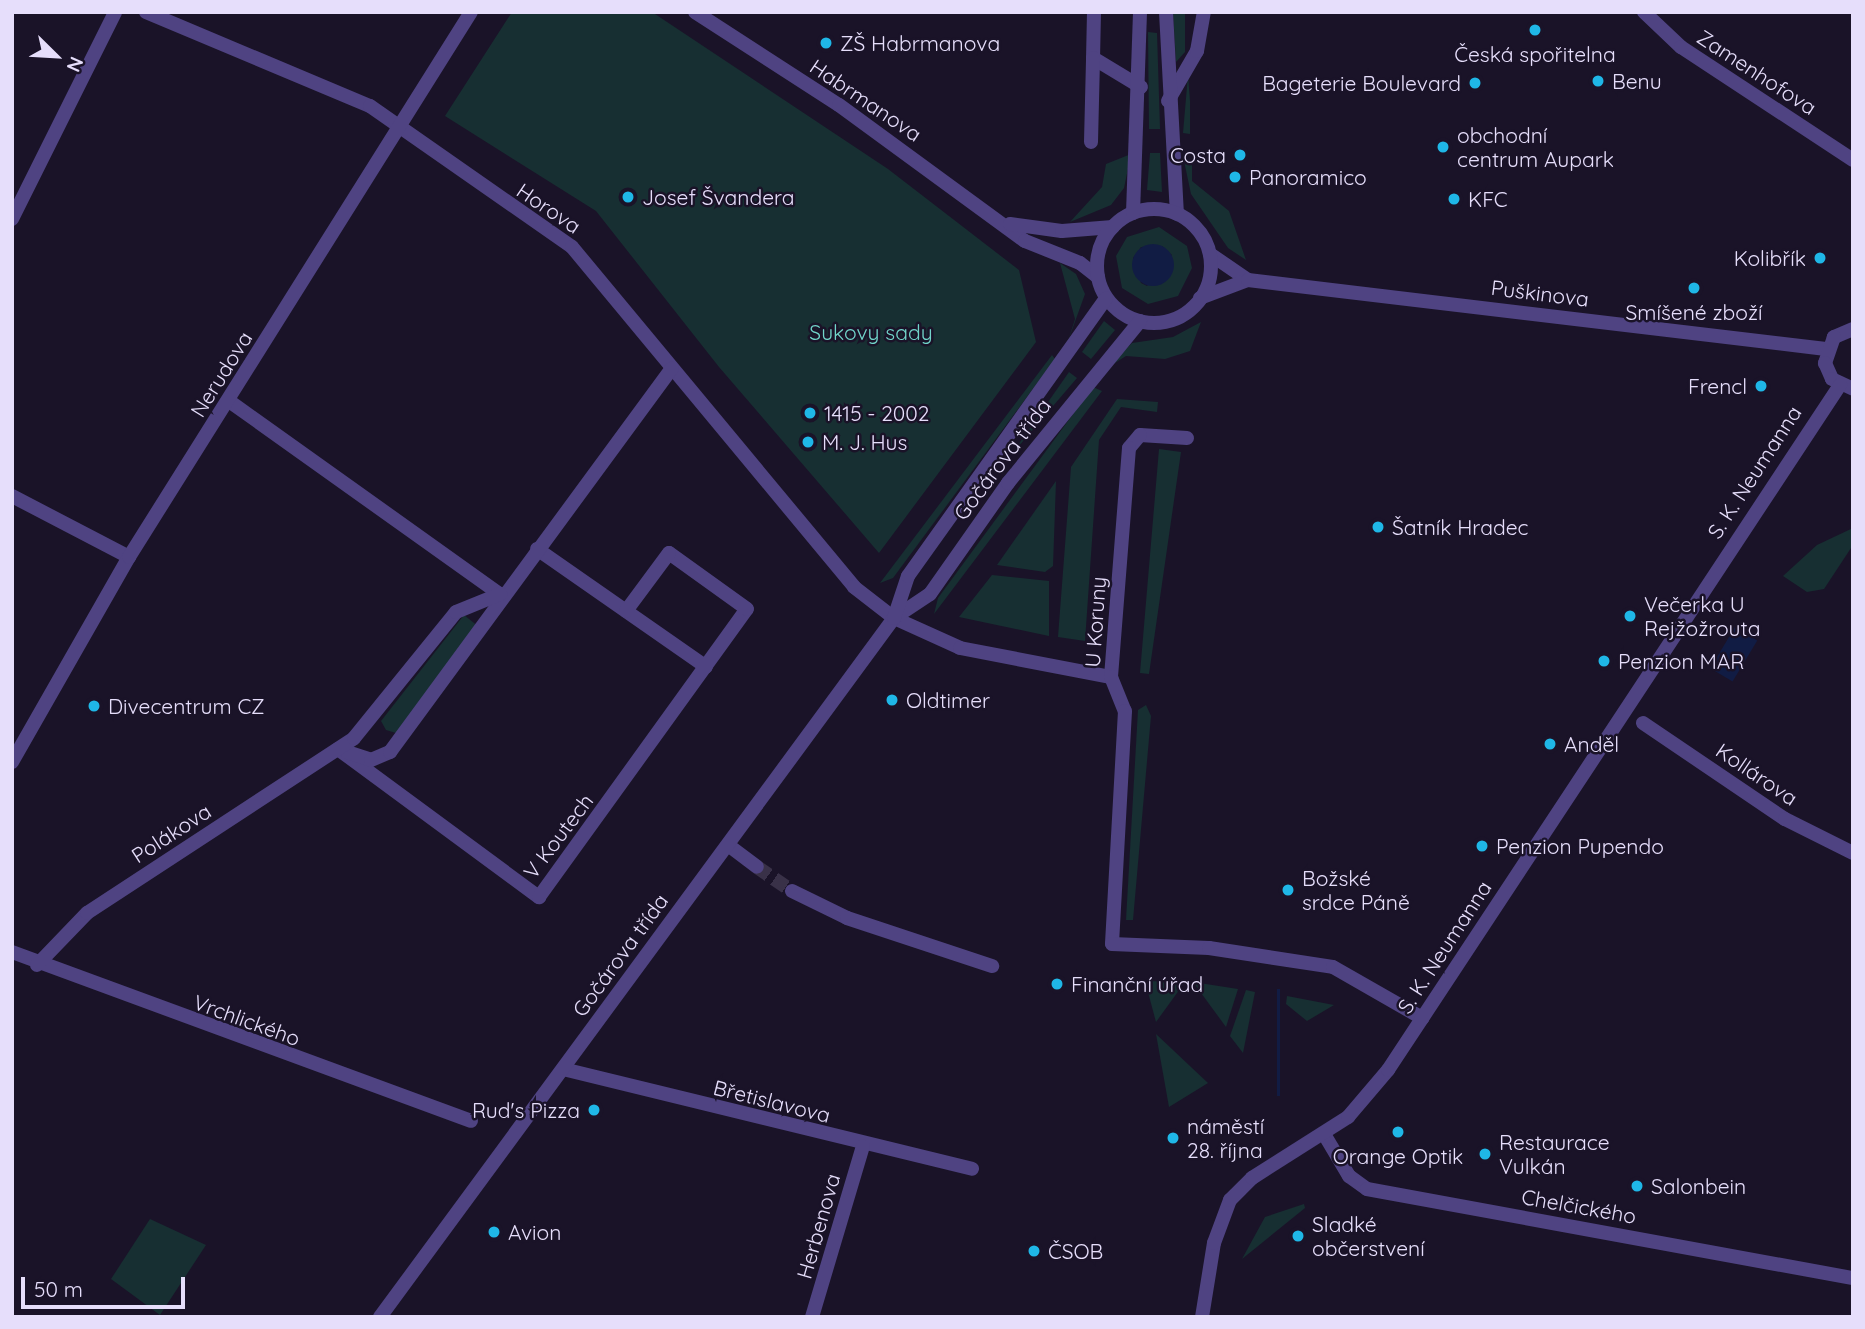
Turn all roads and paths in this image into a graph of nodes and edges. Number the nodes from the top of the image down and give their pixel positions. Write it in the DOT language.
graph roads {
  1 [pos="115,12"];
  2 [pos="146,12"];
  3 [pos="471,12"];
  4 [pos="695,12"];
  5 [pos="1094,12"];
  6 [pos="1140,12"];
  7 [pos="1166,12"];
  8 [pos="1204,12"];
  9 [pos="1644,12"];
  10 [pos="1093,58"];
  11 [pos="1141,87"];
  12 [pos="1167,102"];
  13 [pos="400,128"];
  14 [pos="1091,142"];
  15 [pos="1853,160"];
  16 [pos="1133,212"];
  17 [pos="1177,214"];
  18 [pos="12,219"];
  19 [pos="1010,224"];
  20 [pos="1113,227"];
  21 [pos="1210,254"];
  22 [pos="1098,277"];
  23 [pos="1248,280"];
  24 [pos="1107,298"];
  25 [pos="1200,298"];
  26 [pos="1140,321"];
  27 [pos="1853,329"];
  28 [pos="1826,349"];
  29 [pos="672,368"];
  30 [pos="1846,387"];
  31 [pos="229,401"];
  32 [pos="1187,438"];
  33 [pos="12,496"];
  34 [pos="537,549"];
  35 [pos="129,557"];
  36 [pos="500,594"];
  37 [pos="626,611"];
  38 [pos="894,618"];
  39 [pos="706,667"];
  40 [pos="1111,677"];
  41 [pos="1643,723"];
  42 [pos="338,750"];
  43 [pos="12,762"];
  44 [pos="728,845"];
  45 [pos="1853,853"];
  46 [pos="757,867"];
  47 [pos="792,891"];
  48 [pos="12,953"];
  49 [pos="37,965"];
  50 [pos="992,966"];
  51 [pos="1422,1018"];
  52 [pos="563,1069"];
  53 [pos="471,1121"];
  54 [pos="1324,1134"];
  55 [pos="863,1146"];
  56 [pos="972,1169"];
  57 [pos="1853,1278"];
  58 [pos="380,1317"];
  59 [pos="812,1317"];
  60 [pos="1202,1317"];
  1 -- 18 [label="street"];
  2 -- 13 [label="street, Horova"];
  3 -- 13 [label="street, Nerudova"];
  4 -- 19 [label="street, Habrmanova"];
  5 -- 10 [label="street"];
  6 -- 11 [label="street"];
  7 -- 12 [label="street"];
  8 -- 12 [label="street"];
  9 -- 15 [label="street, Zamenhofova"];
  10 -- 11 [label="street"];
  10 -- 14 [label="street"];
  11 -- 16 [label="street"];
  12 -- 17 [label="street"];
  13 -- 29 [label="street, Horova"];
  13 -- 31 [label="street, Nerudova"];
  16 -- 17 [label="street"];
  16 -- 20 [label="street"];
  17 -- 21 [label="street"];
  19 -- 20 [label="street, Habrmanova"];
  19 -- 22 [label="street, Habrmanova"];
  20 -- 22 [label="street"];
  21 -- 23 [label="street, Puškinova"];
  21 -- 25 [label="street"];
  22 -- 24 [label="street"];
  23 -- 25 [label="street, Puškinova"];
  23 -- 28 [label="street, Puškinova"];
  24 -- 26 [label="street"];
  24 -- 38 [label="street, Gočárova třída"];
  25 -- 26 [label="street"];
  26 -- 38 [label="street, Gočárova třída"];
  27 -- 28 [label="street"];
  28 -- 30 [label="street"];
  29 -- 34 [label="street"];
  29 -- 38 [label="street, Horova"];
  30 -- 51 [label="street, S. K. Neumanna"];
  31 -- 35 [label="street, Nerudova"];
  31 -- 36 [label="street"];
  32 -- 40 [label="street, U Koruny"];
  33 -- 35 [label="street"];
  34 -- 36 [label="street"];
  34 -- 37 [label="street"];
  35 -- 43 [label="street, Nerudova"];
  36 -- 42 [label="street"];
  36 -- 42 [label="street"];
  37 -- 39 [label="street"];
  37 -- 39 [label="street, V Koutech"];
  38 -- 40 [label="street"];
  38 -- 44 [label="street, Gočárova třída"];
  39 -- 42 [label="street, V Koutech"];
  40 -- 51 [label="street, U Koruny"];
  41 -- 45 [label="street, Kollárova"];
  42 -- 49 [label="street, Polákova"];
  44 -- 46 [label="street"];
  44 -- 52 [label="street, Gočárova třída"];
  47 -- 50 [label="street"];
  48 -- 49 [label="street, Vrchlického"];
  49 -- 53 [label="street, Vrchlického"];
  51 -- 54 [label="street, S. K. Neumanna"];
  52 -- 55 [label="street, Břetislavova"];
  52 -- 58 [label="street, Gočárova třída"];
  54 -- 57 [label="street, Chelčického"];
  54 -- 60 [label="street, S. K. Neumanna"];
  55 -- 56 [label="street, Břetislavova"];
  55 -- 59 [label="street, Herbenova"];
}
